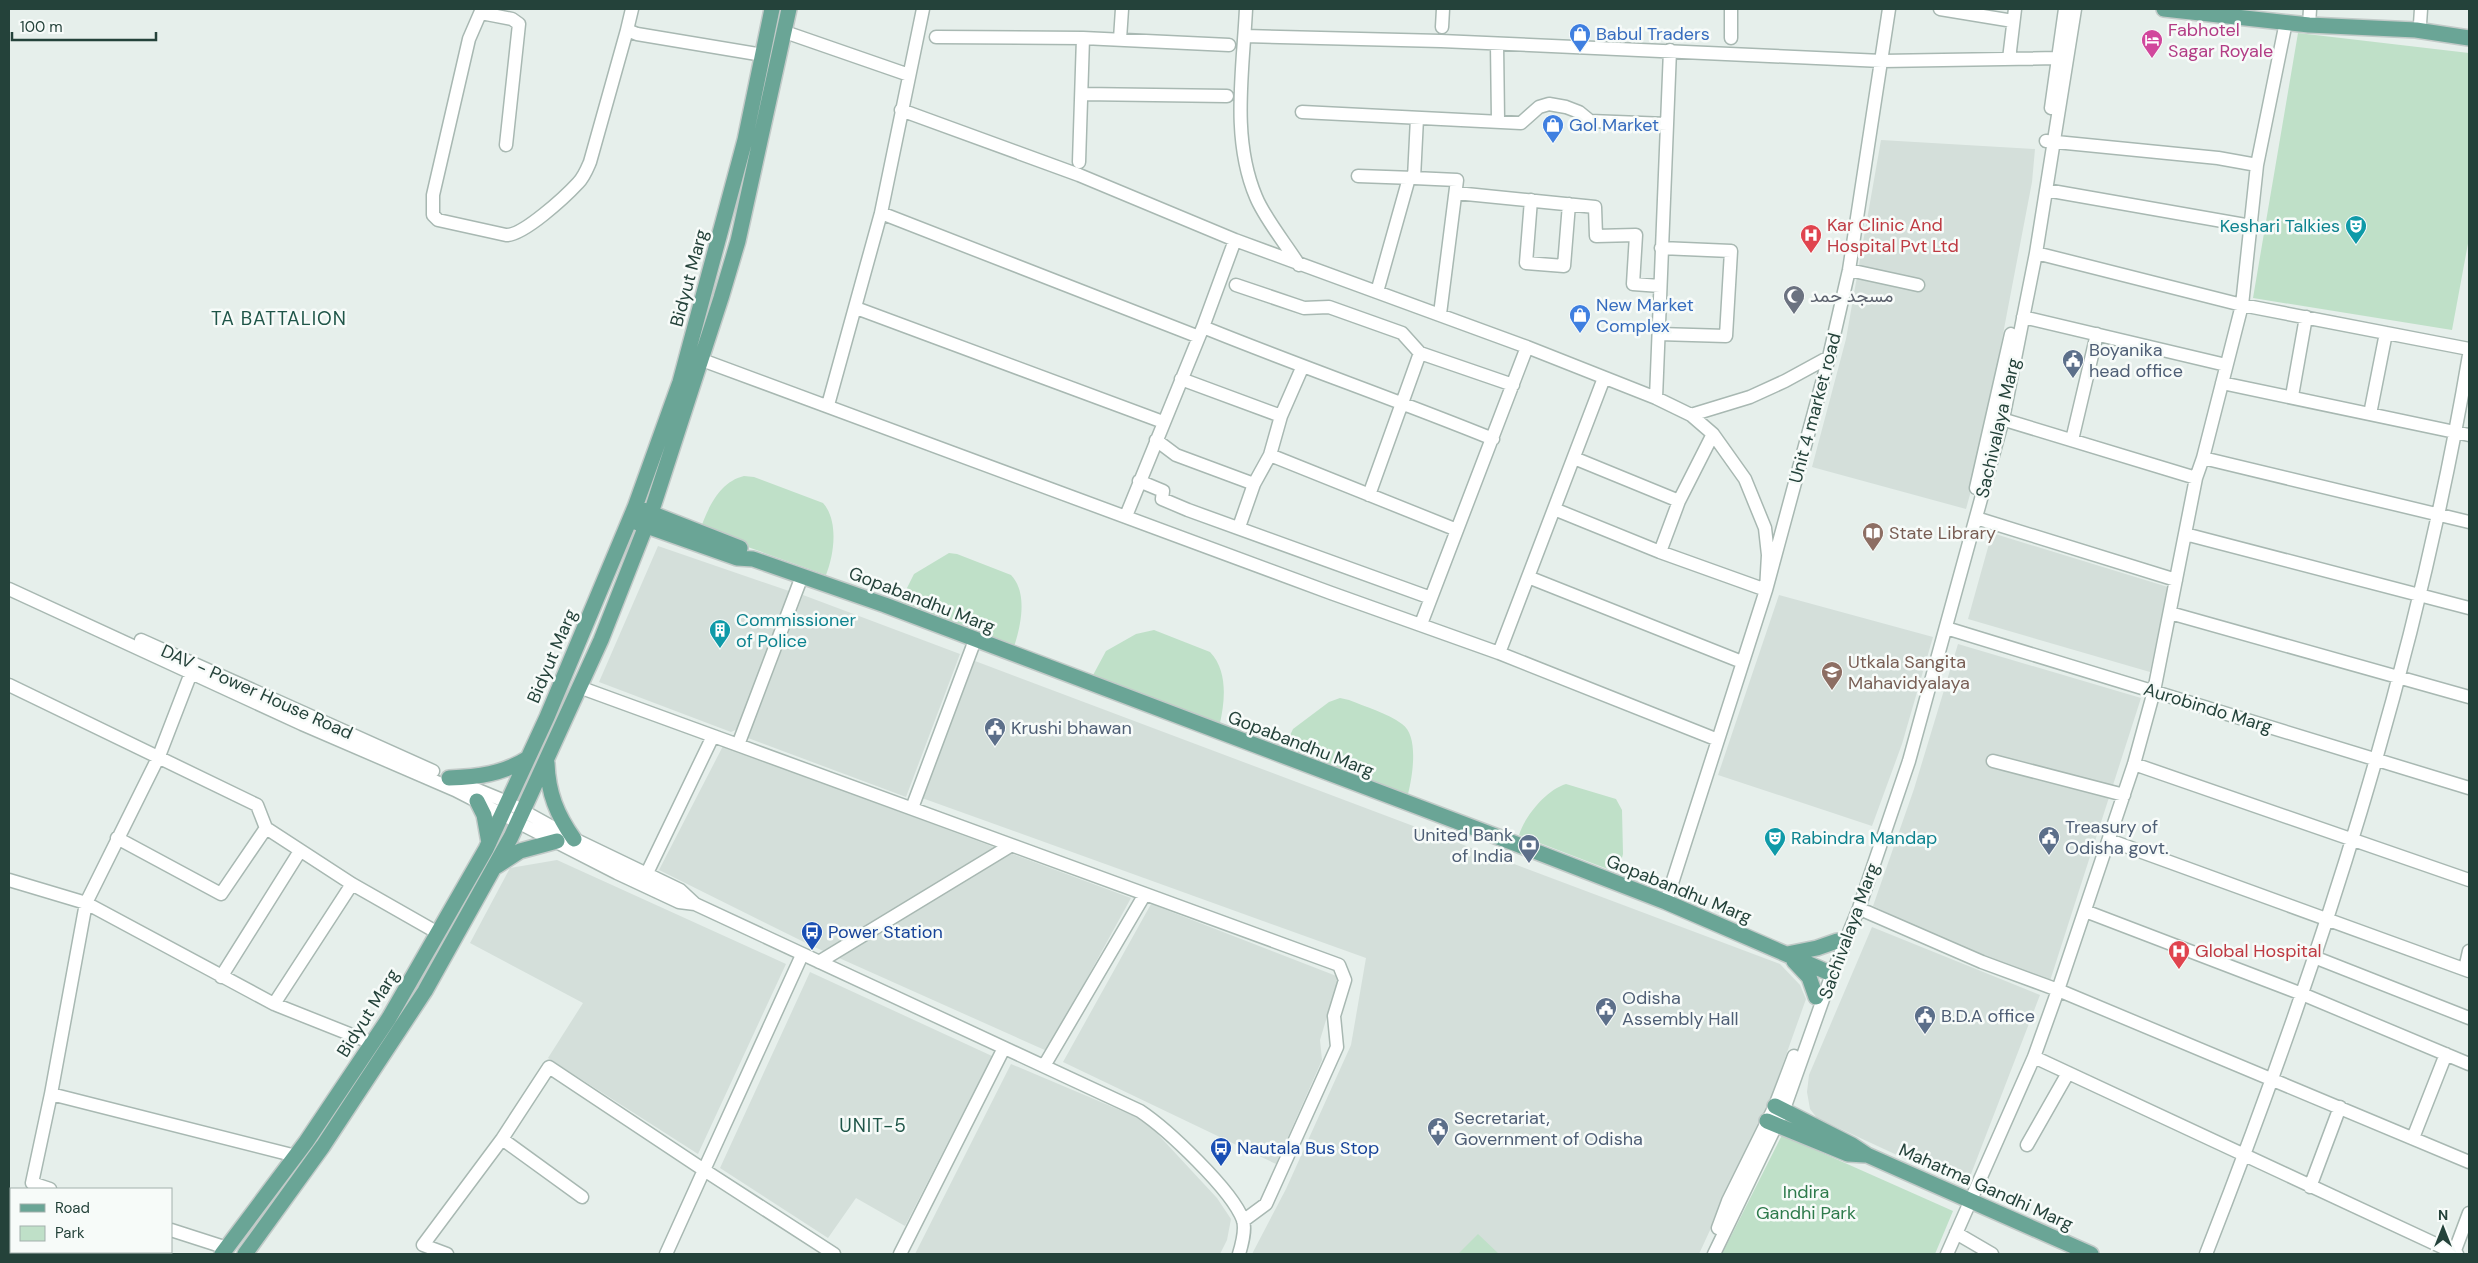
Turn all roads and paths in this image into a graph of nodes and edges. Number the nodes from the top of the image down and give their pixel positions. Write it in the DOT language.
graph roads {
  1 [pos="632,9"];
  2 [pos="772,9"];
  3 [pos="789,9"];
  4 [pos="923,9"];
  5 [pos="1122,9"];
  6 [pos="1246,9"];
  7 [pos="1443,9"];
  8 [pos="1731,9"];
  9 [pos="1889,9"];
  10 [pos="1940,9"];
  11 [pos="2065,9"];
  12 [pos="2075,9"];
  13 [pos="2164,9"];
  14 [pos="2253,9"];
  15 [pos="2421,9"];
  16 [pos="481,11"];
  17 [pos="2014,15"];
  18 [pos="2310,16"];
  19 [pos="2286,22"];
  20 [pos="2420,24"];
  21 [pos="1442,27"];
  22 [pos="627,30"];
  23 [pos="2469,31"];
  24 [pos="785,32"];
  25 [pos="1244,36"];
  26 [pos="936,37"];
  27 [pos="1083,38"];
  28 [pos="1731,38"];
  29 [pos="2469,38"];
  30 [pos="1120,39"];
  31 [pos="1497,44"];
  32 [pos="1229,45"];
  33 [pos="1670,50"];
  34 [pos="763,55"];
  35 [pos="2058,58"];
  36 [pos="2009,59"];
  37 [pos="1882,61"];
  38 [pos="909,75"];
  39 [pos="1082,94"];
  40 [pos="1227,96"];
  41 [pos="901,110"];
  42 [pos="1302,112"];
  43 [pos="1417,118"];
  44 [pos="1498,120"];
  45 [pos="1667,124"];
  46 [pos="2050,141"];
  47 [pos="506,145"];
  48 [pos="1079,162"];
  49 [pos="2257,165"];
  50 [pos="1358,176"];
  51 [pos="1412,178"];
  52 [pos="2046,190"];
  53 [pos="1456,193"];
  54 [pos="1531,200"];
  55 [pos="1569,204"];
  56 [pos="881,213"];
  57 [pos="2251,226"];
  58 [pos="720,236"];
  59 [pos="1235,240"];
  60 [pos="738,241"];
  61 [pos="1661,248"];
  62 [pos="2036,253"];
  63 [pos="1299,265"];
  64 [pos="1849,270"];
  65 [pos="1236,285"];
  66 [pos="1918,285"];
  67 [pos="1660,286"];
  68 [pos="1377,292"];
  69 [pos="2242,305"];
  70 [pos="856,308"];
  71 [pos="1440,314"];
  72 [pos="2023,317"];
  73 [pos="2306,317"];
  74 [pos="1201,332"];
  75 [pos="2386,333"];
  76 [pos="1658,334"];
  77 [pos="2097,334"];
  78 [pos="1527,347"];
  79 [pos="2469,349"];
  80 [pos="1420,353"];
  81 [pos="2469,355"];
  82 [pos="1829,357"];
  83 [pos="702,360"];
  84 [pos="2226,366"];
  85 [pos="1302,368"];
  86 [pos="1604,378"];
  87 [pos="1181,379"];
  88 [pos="2222,383"];
  89 [pos="1513,386"];
  90 [pos="2292,396"];
  91 [pos="1656,398"];
  92 [pos="1403,403"];
  93 [pos="828,405"];
  94 [pos="2370,414"];
  95 [pos="1691,415"];
  96 [pos="1280,416"];
  97 [pos="1998,418"];
  98 [pos="1163,422"];
  99 [pos="2456,433"];
  100 [pos="1713,434"];
  101 [pos="2469,436"];
  102 [pos="1493,439"];
  103 [pos="1156,440"];
  104 [pos="2072,440"];
  105 [pos="1270,455"];
  106 [pos="1574,458"];
  107 [pos="2203,458"];
  108 [pos="2196,478"];
  109 [pos="1139,481"];
  110 [pos="1254,484"];
  111 [pos="1369,495"];
  112 [pos="1679,501"];
  113 [pos="1554,509"];
  114 [pos="632,514"];
  115 [pos="2438,515"];
  116 [pos="1126,516"];
  117 [pos="1976,518"];
  118 [pos="649,519"];
  119 [pos="2469,522"];
  120 [pos="1238,527"];
  121 [pos="1458,530"];
  122 [pos="2185,534"];
  123 [pos="1660,552"];
  124 [pos="802,576"];
  125 [pos="1528,577"];
  126 [pos="2176,580"];
  127 [pos="9,581"];
  128 [pos="9,589"];
  129 [pos="1766,590"];
  130 [pos="2421,596"];
  131 [pos="1431,598"];
  132 [pos="2468,605"];
  133 [pos="2170,613"];
  134 [pos="1421,624"];
  135 [pos="1946,628"];
  136 [pos="976,640"];
  137 [pos="1499,653"];
  138 [pos="1742,662"];
  139 [pos="191,673"];
  140 [pos="2399,676"];
  141 [pos="9,685"];
  142 [pos="580,687"];
  143 [pos="2154,691"];
  144 [pos="2469,697"];
  145 [pos="713,736"];
  146 [pos="1718,740"];
  147 [pos="738,745"];
  148 [pos="159,756"];
  149 [pos="528,758"];
  150 [pos="547,759"];
  151 [pos="2376,759"];
  152 [pos="1993,761"];
  153 [pos="2134,764"];
  154 [pos="449,778"];
  155 [pos="2469,788"];
  156 [pos="2124,795"];
  157 [pos="477,801"];
  158 [pos="505,808"];
  159 [pos="912,808"];
  160 [pos="520,816"];
  161 [pos="266,828"];
  162 [pos="117,838"];
  163 [pos="574,839"];
  164 [pos="2354,839"];
  165 [pos="2109,840"];
  166 [pos="557,841"];
  167 [pos="489,842"];
  168 [pos="1010,846"];
  169 [pos="300,851"];
  170 [pos="494,867"];
  171 [pos="644,879"];
  172 [pos="9,880"];
  173 [pos="2469,880"];
  174 [pos="352,884"];
  175 [pos="1145,894"];
  176 [pos="1666,902"];
  177 [pos="86,903"];
  178 [pos="2085,911"];
  179 [pos="1867,912"];
  180 [pos="2326,918"];
  181 [pos="438,933"];
  182 [pos="1837,941"];
  183 [pos="2469,951"];
  184 [pos="1787,954"];
  185 [pos="802,955"];
  186 [pos="2314,956"];
  187 [pos="819,962"];
  188 [pos="2467,970"];
  189 [pos="1829,972"];
  190 [pos="221,977"];
  191 [pos="2058,990"];
  192 [pos="2302,994"];
  193 [pos="1816,997"];
  194 [pos="274,1004"];
  195 [pos="2469,1018"];
  196 [pos="372,1043"];
  197 [pos="1004,1048"];
  198 [pos="2446,1054"];
  199 [pos="2034,1057"];
  200 [pos="2469,1064"];
  201 [pos="1044,1066"];
  202 [pos="2068,1073"];
  203 [pos="2272,1079"];
  204 [pos="51,1094"];
  205 [pos="1779,1107"];
  206 [pos="2340,1108"];
  207 [pos="1772,1123"];
  208 [pos="2413,1138"];
  209 [pos="502,1139"];
  210 [pos="2027,1145"];
  211 [pos="1866,1155"];
  212 [pos="296,1156"];
  213 [pos="2244,1156"];
  214 [pos="2469,1162"];
  215 [pos="704,1170"];
  216 [pos="31,1186"];
  217 [pos="2310,1187"];
  218 [pos="44,1188"];
  219 [pos="582,1197"];
  220 [pos="1970,1201"];
  221 [pos="2469,1213"];
  222 [pos="1243,1221"];
  223 [pos="172,1230"];
  224 [pos="1956,1233"];
  225 [pos="224,1251"];
  226 [pos="245,1254"];
  227 [pos="447,1254"];
  228 [pos="666,1254"];
  229 [pos="834,1254"];
  230 [pos="900,1254"];
  231 [pos="1239,1254"];
  232 [pos="1709,1254"];
  233 [pos="1714,1254"];
  234 [pos="1947,1254"];
  235 [pos="1992,1254"];
  236 [pos="2091,1254"];
  237 [pos="2206,1254"];
  238 [pos="2455,1254"];
  1 -- 22 [label="street"];
  2 -- 34 [label="main road, Bidyut Marg"];
  3 -- 24 [label="main road, Bidyut Marg"];
  4 -- 38 [label="street"];
  5 -- 30 [label="street"];
  6 -- 25 [label="street"];
  7 -- 21 [label="street"];
  8 -- 28 [label="street"];
  9 -- 37 [label="street, Unit 4 market road"];
  10 -- 17 [label="street"];
  11 -- 35 [label="street, Sachivalaya Marg"];
  12 -- 46 [label="street, Sachivalaya Marg"];
  13 -- 19 [label="main road"];
  14 -- 18 [label="main road"];
  15 -- 20 [label="street"];
  16 -- 22 [label="street"];
  16 -- 47 [label="street"];
  17 -- 36 [label="street"];
  18 -- 19 [label="main road"];
  18 -- 20 [label="main road"];
  18 -- 29 [label="main road"];
  19 -- 49 [label="street"];
  20 -- 23 [label="main road"];
  22 -- 34 [label="street"];
  24 -- 38 [label="street"];
  24 -- 60 [label="main road, Bidyut Marg"];
  25 -- 31 [label="street"];
  25 -- 63 [label="street"];
  26 -- 27 [label="street"];
  27 -- 30 [label="street"];
  27 -- 39 [label="street"];
  30 -- 32 [label="street"];
  31 -- 33 [label="street"];
  31 -- 44 [label="street"];
  33 -- 37 [label="street"];
  33 -- 45 [label="street"];
  34 -- 58 [label="main road, Bidyut Marg"];
  35 -- 36 [label="street"];
  35 -- 46 [label="street, Sachivalaya Marg"];
  36 -- 37 [label="street"];
  37 -- 64 [label="street, Unit 4 market road"];
  38 -- 41 [label="street"];
  39 -- 40 [label="street"];
  39 -- 48 [label="street"];
  41 -- 56 [label="street"];
  41 -- 59 [label="street"];
  42 -- 43 [label="street"];
  43 -- 44 [label="street"];
  43 -- 51 [label="street"];
  44 -- 45 [label="street"];
  45 -- 61 [label="street"];
  46 -- 49 [label="street"];
  46 -- 52 [label="street, Sachivalaya Marg"];
  46 -- 97 [label="street, Sachivalaya Marg"];
  49 -- 57 [label="street"];
  50 -- 51 [label="street"];
  51 -- 53 [label="street"];
  51 -- 68 [label="street"];
  52 -- 57 [label="street"];
  52 -- 62 [label="street, Sachivalaya Marg"];
  53 -- 54 [label="street"];
  53 -- 71 [label="street"];
  54 -- 55 [label="street"];
  54 -- 55 [label="street"];
  55 -- 67 [label="street"];
  56 -- 70 [label="street"];
  56 -- 74 [label="street"];
  57 -- 69 [label="street"];
  58 -- 60 [label="main road"];
  58 -- 114 [label="main road, Bidyut Marg"];
  59 -- 63 [label="street"];
  59 -- 74 [label="street"];
  60 -- 83 [label="main road, Bidyut Marg"];
  61 -- 67 [label="street"];
  61 -- 76 [label="street"];
  62 -- 69 [label="street"];
  62 -- 72 [label="street, Sachivalaya Marg"];
  63 -- 68 [label="street"];
  64 -- 66 [label="street"];
  64 -- 82 [label="street, Unit 4 market road"];
  65 -- 80 [label="street"];
  67 -- 76 [label="street"];
  68 -- 71 [label="street"];
  69 -- 73 [label="street"];
  69 -- 84 [label="street"];
  70 -- 93 [label="street"];
  70 -- 98 [label="street"];
  71 -- 78 [label="street"];
  72 -- 77 [label="street"];
  72 -- 97 [label="street, Sachivalaya Marg"];
  73 -- 75 [label="street"];
  73 -- 90 [label="street"];
  74 -- 85 [label="street"];
  74 -- 87 [label="street"];
  75 -- 79 [label="street"];
  75 -- 94 [label="street"];
  76 -- 91 [label="street"];
  77 -- 84 [label="street"];
  77 -- 104 [label="street"];
  78 -- 86 [label="street"];
  78 -- 89 [label="street"];
  80 -- 89 [label="street"];
  80 -- 92 [label="street"];
  81 -- 99 [label="street"];
  82 -- 95 [label="street"];
  82 -- 129 [label="street, Unit 4 market road"];
  83 -- 93 [label="street"];
  83 -- 118 [label="main road, Bidyut Marg"];
  84 -- 88 [label="street"];
  85 -- 92 [label="street"];
  85 -- 96 [label="street"];
  86 -- 91 [label="street"];
  86 -- 106 [label="street"];
  87 -- 96 [label="street"];
  87 -- 98 [label="street"];
  88 -- 90 [label="street"];
  88 -- 107 [label="street"];
  89 -- 102 [label="street"];
  90 -- 94 [label="street"];
  91 -- 95 [label="street"];
  92 -- 102 [label="street"];
  92 -- 111 [label="street"];
  93 -- 116 [label="street"];
  94 -- 99 [label="street"];
  95 -- 100 [label="street"];
  96 -- 105 [label="street"];
  97 -- 104 [label="street"];
  97 -- 117 [label="street, Sachivalaya Marg"];
  97 -- 182 [label="street, Sachivalaya Marg"];
  98 -- 103 [label="street"];
  99 -- 101 [label="street"];
  99 -- 115 [label="street"];
  100 -- 112 [label="street"];
  100 -- 129 [label="street"];
  102 -- 121 [label="street"];
  103 -- 109 [label="street"];
  103 -- 110 [label="street"];
  104 -- 108 [label="street"];
  105 -- 110 [label="street"];
  105 -- 111 [label="street"];
  106 -- 112 [label="street"];
  106 -- 113 [label="street"];
  107 -- 108 [label="street"];
  107 -- 115 [label="street"];
  108 -- 122 [label="street"];
  109 -- 116 [label="street"];
  109 -- 120 [label="street"];
  110 -- 120 [label="street"];
  111 -- 121 [label="street"];
  112 -- 123 [label="street"];
  113 -- 123 [label="street"];
  113 -- 125 [label="street"];
  114 -- 118 [label="main road, Gopabandhu Marg"];
  114 -- 149 [label="main road, Bidyut Marg"];
  115 -- 119 [label="street"];
  115 -- 130 [label="street"];
  116 -- 134 [label="street"];
  117 -- 126 [label="street"];
  117 -- 135 [label="street, Sachivalaya Marg"];
  118 -- 124 [label="main road, Gopabandhu Marg"];
  118 -- 142 [label="main road, Bidyut Marg"];
  120 -- 131 [label="street"];
  121 -- 131 [label="street"];
  122 -- 126 [label="street"];
  122 -- 130 [label="street"];
  123 -- 129 [label="street"];
  124 -- 136 [label="main road, Gopabandhu Marg"];
  124 -- 147 [label="street"];
  125 -- 137 [label="street"];
  125 -- 138 [label="street"];
  126 -- 133 [label="street"];
  127 -- 154 [label="street, DAV - Power House Road"];
  128 -- 139 [label="street, DAV - Power House Road"];
  129 -- 138 [label="street, Unit 4 market road"];
  130 -- 132 [label="street"];
  130 -- 140 [label="street"];
  131 -- 134 [label="street"];
  133 -- 140 [label="street"];
  133 -- 143 [label="street"];
  134 -- 137 [label="street"];
  135 -- 143 [label="street, Aurobindo Marg"];
  135 -- 189 [label="street, Sachivalaya Marg"];
  136 -- 159 [label="street"];
  136 -- 176 [label="main road, Gopabandhu Marg"];
  137 -- 146 [label="street"];
  138 -- 146 [label="street, Unit 4 market road"];
  139 -- 148 [label="street"];
  139 -- 157 [label="street, DAV - Power House Road"];
  140 -- 144 [label="street"];
  140 -- 151 [label="street"];
  141 -- 148 [label="street"];
  142 -- 145 [label="street"];
  142 -- 150 [label="main road, Bidyut Marg"];
  143 -- 151 [label="street, Aurobindo Marg"];
  143 -- 153 [label="street"];
  145 -- 147 [label="street"];
  145 -- 171 [label="street"];
  146 -- 176 [label="street, Unit 4 market road"];
  147 -- 159 [label="street"];
  148 -- 161 [label="street"];
  148 -- 162 [label="street"];
  149 -- 154 [label="main road"];
  149 -- 158 [label="main road, Bidyut Marg"];
  150 -- 160 [label="main road, Bidyut Marg"];
  150 -- 163 [label="main road"];
  151 -- 155 [label="street, Aurobindo Marg"];
  151 -- 164 [label="street"];
  152 -- 156 [label="street"];
  153 -- 156 [label="street"];
  153 -- 164 [label="street"];
  154 -- 158 [label="street, DAV - Power House Road"];
  156 -- 165 [label="street"];
  157 -- 158 [label="street, DAV - Power House Road"];
  157 -- 167 [label="main road"];
  158 -- 160 [label="street"];
  158 -- 167 [label="main road, Bidyut Marg"];
  159 -- 168 [label="street"];
  160 -- 163 [label="street"];
  160 -- 166 [label="street"];
  160 -- 170 [label="main road, Bidyut Marg"];
  161 -- 162 [label="street"];
  161 -- 169 [label="street"];
  162 -- 177 [label="street"];
  163 -- 171 [label="street"];
  164 -- 173 [label="street"];
  164 -- 180 [label="street"];
  165 -- 178 [label="street"];
  165 -- 180 [label="street"];
  166 -- 170 [label="main road"];
  166 -- 171 [label="street"];
  167 -- 181 [label="main road, Bidyut Marg"];
  168 -- 175 [label="street"];
  168 -- 187 [label="street"];
  169 -- 174 [label="street"];
  169 -- 190 [label="street"];
  170 -- 226 [label="main road, Bidyut Marg"];
  171 -- 185 [label="street"];
  172 -- 177 [label="street"];
  174 -- 181 [label="street"];
  174 -- 194 [label="street"];
  175 -- 201 [label="street"];
  175 -- 222 [label="street"];
  176 -- 184 [label="main road, Gopabandhu Marg"];
  177 -- 190 [label="street"];
  177 -- 204 [label="street"];
  178 -- 191 [label="street"];
  178 -- 192 [label="street"];
  179 -- 191 [label="street"];
  180 -- 186 [label="street"];
  180 -- 188 [label="street"];
  181 -- 196 [label="main road, Bidyut Marg"];
  182 -- 184 [label="main road"];
  182 -- 189 [label="street, Sachivalaya Marg"];
  183 -- 188 [label="street"];
  184 -- 189 [label="main road, Gopabandhu Marg"];
  184 -- 193 [label="main road"];
  185 -- 187 [label="street"];
  185 -- 215 [label="street"];
  186 -- 192 [label="street"];
  186 -- 195 [label="street"];
  187 -- 197 [label="street"];
  189 -- 193 [label="street, Sachivalaya Marg"];
  189 -- 205 [label="street, Sachivalaya Marg"];
  190 -- 194 [label="street"];
  191 -- 199 [label="street"];
  191 -- 203 [label="street"];
  192 -- 198 [label="street"];
  192 -- 203 [label="street"];
  193 -- 205 [label="street, Sachivalaya Marg"];
  194 -- 196 [label="street"];
  196 -- 212 [label="main road, Bidyut Marg"];
  197 -- 201 [label="street"];
  197 -- 230 [label="street"];
  198 -- 200 [label="street"];
  198 -- 208 [label="street"];
  199 -- 202 [label="street"];
  199 -- 220 [label="street"];
  201 -- 222 [label="street"];
  202 -- 210 [label="street"];
  202 -- 213 [label="street"];
  203 -- 206 [label="street"];
  203 -- 213 [label="street"];
  204 -- 212 [label="street"];
  204 -- 216 [label="street"];
  205 -- 207 [label="street, Sachivalaya Marg"];
  205 -- 211 [label="main road, Mahatma Gandhi Marg"];
  206 -- 208 [label="street"];
  206 -- 217 [label="street"];
  207 -- 211 [label="main road, Mahatma Gandhi Marg"];
  207 -- 232 [label="street, Sachivalaya Marg"];
  207 -- 233 [label="street, Sachivalaya Marg"];
  208 -- 214 [label="street"];
  209 -- 215 [label="street"];
  209 -- 219 [label="street"];
  209 -- 227 [label="street"];
  211 -- 220 [label="main road, Mahatma Gandhi Marg"];
  212 -- 225 [label="main road, Bidyut Marg"];
  213 -- 217 [label="street"];
  213 -- 237 [label="street"];
  215 -- 228 [label="street"];
  215 -- 229 [label="street"];
  216 -- 218 [label="street"];
  217 -- 238 [label="street"];
  220 -- 224 [label="street"];
  220 -- 236 [label="main road, Mahatma Gandhi Marg"];
  221 -- 238 [label="street"];
  222 -- 231 [label="street"];
  223 -- 225 [label="street"];
  224 -- 234 [label="street"];
  224 -- 235 [label="street"];
}
